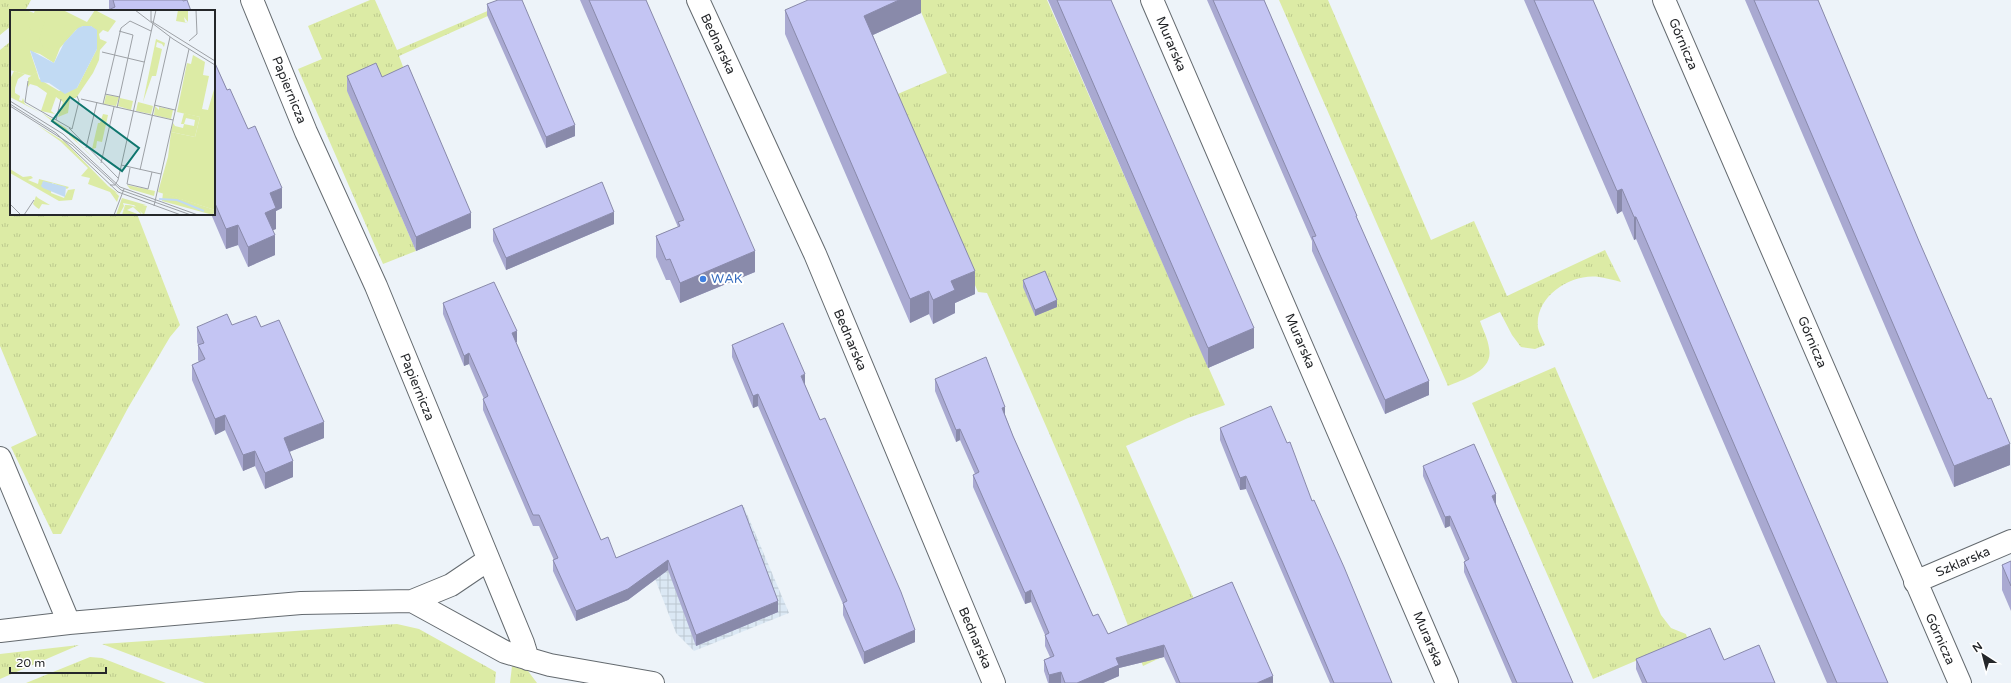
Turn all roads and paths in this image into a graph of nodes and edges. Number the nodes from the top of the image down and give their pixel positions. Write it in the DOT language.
graph roads {
  1 [pos="252,0"];
  2 [pos="698,0"];
  3 [pos="1152,0"];
  4 [pos="1664,0"];
  5 [pos="0,458"];
  6 [pos="2011,541"];
  7 [pos="488,560"];
  8 [pos="1915,582"];
  9 [pos="412,601"];
  10 [pos="69,623"];
  11 [pos="0,631"];
  12 [pos="528,659"];
  13 [pos="653,683"];
  14 [pos="994,683"];
  15 [pos="1447,683"];
  16 [pos="1960,683"];
  1 -- 7 [label="street, Papiernicza"];
  2 -- 14 [label="street, Bednarska"];
  3 -- 15 [label="street, Murarska"];
  4 -- 8 [label="street, Górnicza"];
  5 -- 10 [label="street"];
  6 -- 8 [label="street, Szklarska"];
  7 -- 9 [label="street"];
  7 -- 12 [label="street, Papiernicza"];
  8 -- 16 [label="street, Górnicza"];
  9 -- 10 [label="street"];
  9 -- 12 [label="street"];
  10 -- 11 [label="street"];
  12 -- 13 [label="street"];
}
